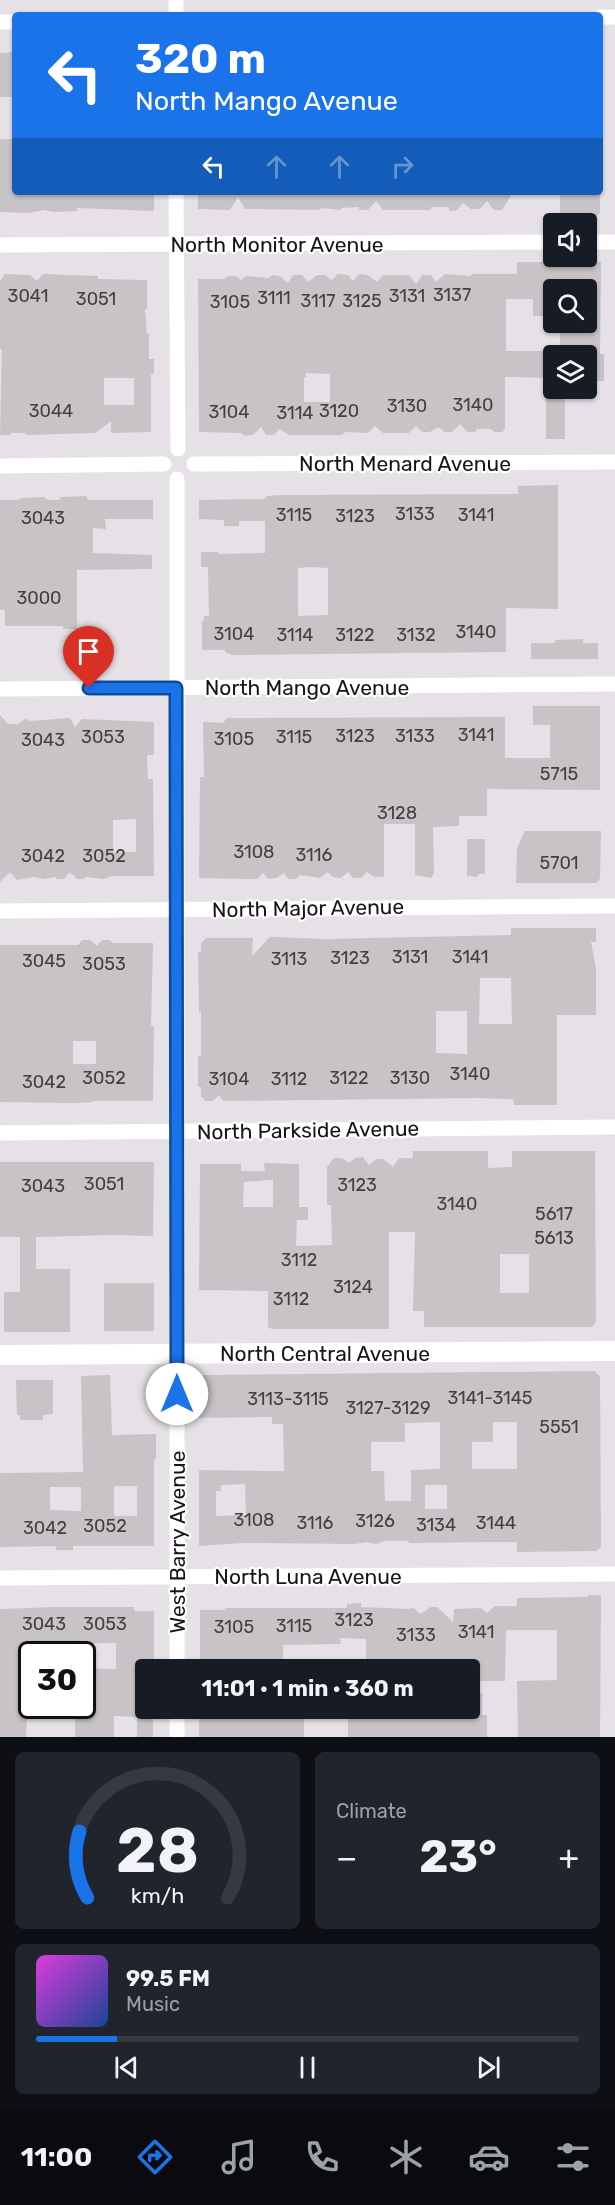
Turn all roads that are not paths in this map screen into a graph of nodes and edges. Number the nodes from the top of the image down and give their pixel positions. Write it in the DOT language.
graph roads {
  1 [pos="176,195"];
  2 [pos="543,242"];
  3 [pos="597,242"];
  4 [pos="615,242"];
  5 [pos="176,244"];
  6 [pos="0,245"];
  7 [pos="178,449"];
  8 [pos="615,462"];
  9 [pos="165,464"];
  10 [pos="194,464"];
  11 [pos="0,466"];
  12 [pos="177,479"];
  13 [pos="615,684"];
  14 [pos="176,688"];
  15 [pos="0,689"];
  16 [pos="615,906"];
  17 [pos="177,910"];
  18 [pos="0,911"];
  19 [pos="615,1127"];
  20 [pos="177,1131"];
  21 [pos="0,1133"];
  22 [pos="615,1351"];
  23 [pos="177,1354"];
  24 [pos="0,1355"];
  25 [pos="615,1574"];
  26 [pos="177,1577"];
  27 [pos="0,1578"];
  28 [pos="177,1659"];
  29 [pos="177,1719"];
  30 [pos="177,1737"];
  1 -- 5 [label="street"];
  2 -- 5 [label="street, North Monitor Avenue"];
  3 -- 4 [label="street"];
  5 -- 6 [label="street, North Monitor Avenue"];
  5 -- 7 [label="street"];
  7 -- 9 [label="street"];
  7 -- 10 [label="street"];
  8 -- 10 [label="street, North Menard Avenue"];
  9 -- 11 [label="street"];
  9 -- 12 [label="street"];
  10 -- 12 [label="street"];
  12 -- 14 [label="street, West Barry Avenue"];
  13 -- 14 [label="street, North Mango Avenue"];
  14 -- 15 [label="street, North Mango Avenue"];
  14 -- 17 [label="street, West Barry Avenue"];
  16 -- 17 [label="street, North Major Avenue"];
  17 -- 18 [label="street, North Major Avenue"];
  17 -- 20 [label="street, West Barry Avenue"];
  19 -- 20 [label="street, North Parkside Avenue"];
  20 -- 21 [label="street, North Parkside Avenue"];
  20 -- 23 [label="street, West Barry Avenue"];
  22 -- 23 [label="main road, North Central Avenue"];
  23 -- 24 [label="main road, North Central Avenue"];
  23 -- 26 [label="street, West Barry Avenue"];
  25 -- 26 [label="street, North Luna Avenue"];
  26 -- 27 [label="street, North Luna Avenue"];
  26 -- 28 [label="street, West Barry Avenue"];
  29 -- 30 [label="street"];
}
